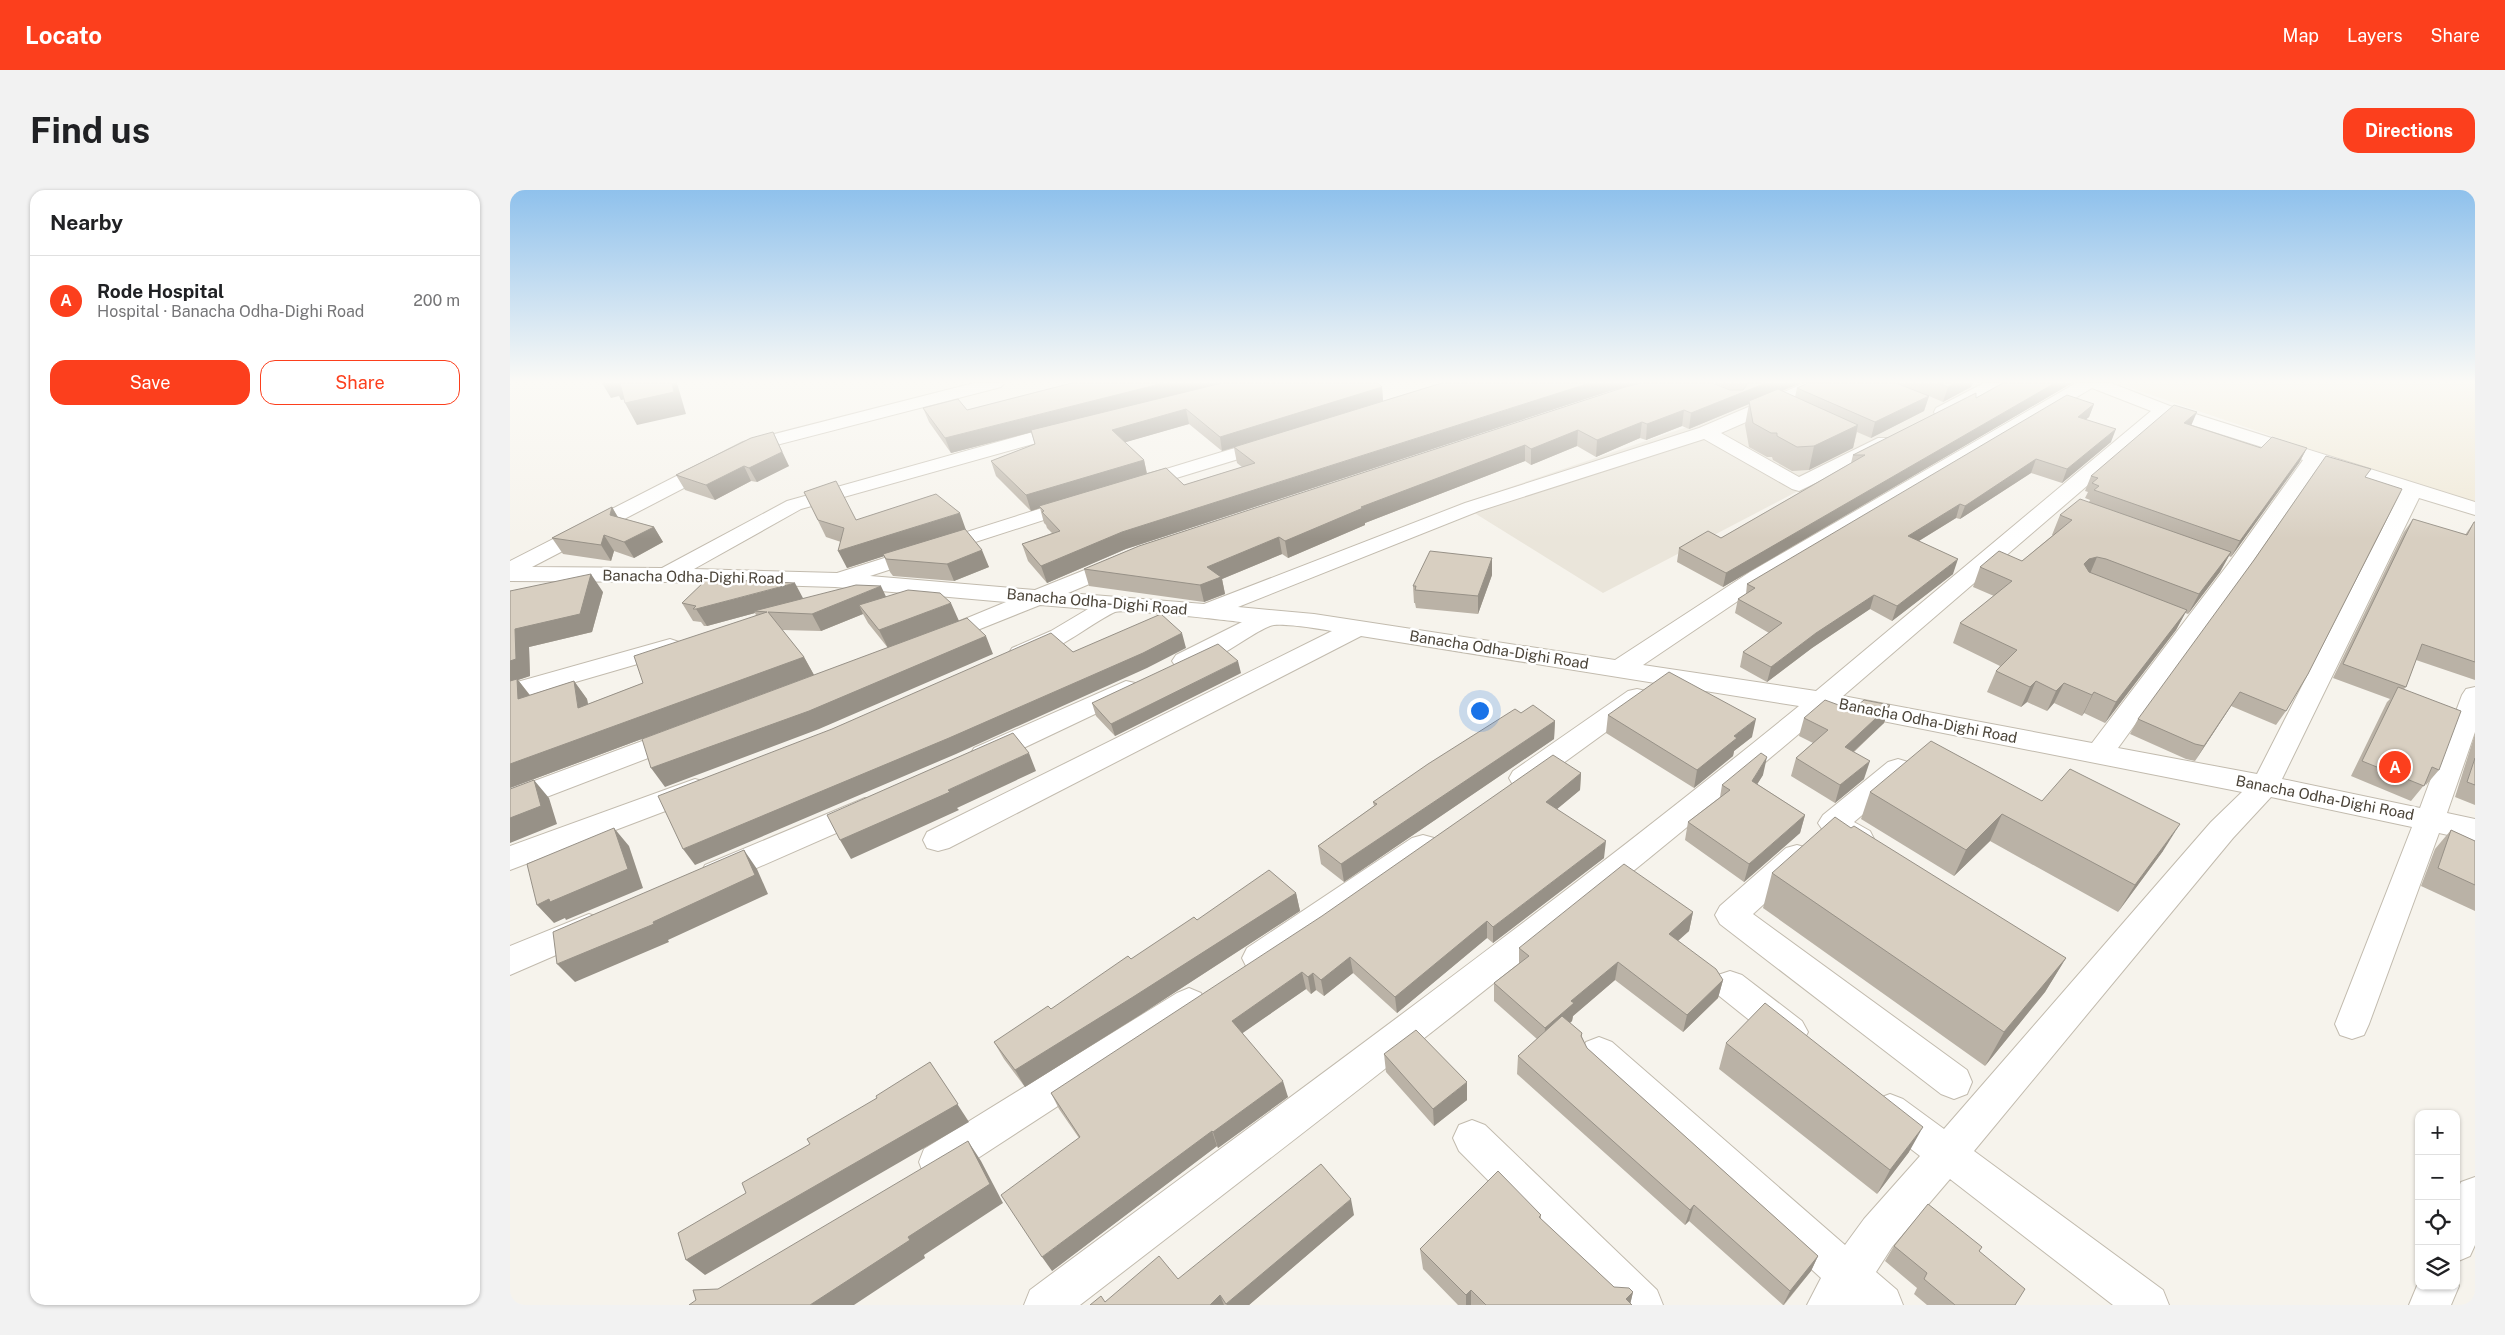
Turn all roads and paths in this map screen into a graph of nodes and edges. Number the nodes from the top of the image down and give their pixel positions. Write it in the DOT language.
graph roads {
  1 [pos="786,435"];
  2 [pos="1046,435"];
  3 [pos="1697,435"];
  4 [pos="1711,435"];
  5 [pos="1899,435"];
  6 [pos="1999,435"];
  7 [pos="2138,435"];
  8 [pos="2245,435"];
  9 [pos="1287,438"];
  10 [pos="1855,440"];
  11 [pos="1873,448"];
  12 [pos="2316,457"];
  13 [pos="2413,488"];
  14 [pos="2475,509"];
  15 [pos="1144,553"];
  16 [pos="510,570"];
  17 [pos="510,574"];
  18 [pos="666,575"];
  19 [pos="833,591"];
  20 [pos="1038,596"];
  21 [pos="1114,603"];
  22 [pos="1206,612"];
  23 [pos="1268,617"];
  24 [pos="1357,628"];
  25 [pos="692,640"];
  26 [pos="917,647"];
  27 [pos="998,663"];
  28 [pos="1620,669"];
  29 [pos="1667,676"];
  30 [pos="510,693"];
  31 [pos="2475,695"];
  32 [pos="1823,700"];
  33 [pos="1951,725"];
  34 [pos="706,727"];
  35 [pos="2091,752"];
  36 [pos="956,767"];
  37 [pos="2068,774"];
  38 [pos="719,780"];
  39 [pos="2264,786"];
  40 [pos="1494,797"];
  41 [pos="884,800"];
  42 [pos="510,802"];
  43 [pos="2430,819"];
  44 [pos="1833,823"];
  45 [pos="1446,830"];
  46 [pos="2475,830"];
  47 [pos="938,840"];
  48 [pos="1883,855"];
  49 [pos="510,858"];
  50 [pos="693,883"];
  51 [pos="611,918"];
  52 [pos="510,961"];
  53 [pos="1730,984"];
  54 [pos="2352,1024"];
  55 [pos="1598,1052"];
  56 [pos="1815,1052"];
  57 [pos="1954,1082"];
  58 [pos="1861,1088"];
  59 [pos="1472,1138"];
  60 [pos="1946,1155"];
  61 [pos="913,1177"];
  62 [pos="2475,1196"];
  63 [pos="2460,1232"];
  64 [pos="1838,1290"];
  65 [pos="2436,1290"];
  66 [pos="1045,1305"];
  67 [pos="1642,1305"];
  68 [pos="1882,1305"];
  69 [pos="2148,1305"];
  70 [pos="2430,1305"];
  1 -- 16 [label="street"];
  2 -- 18 [label="street"];
  3 -- 22 [label="street"];
  4 -- 11 [label="street"];
  5 -- 11 [label="street"];
  6 -- 28 [label="street"];
  7 -- 32 [label="street"];
  8 -- 12 [label="street"];
  9 -- 19 [label="street"];
  10 -- 11 [label="street"];
  12 -- 13 [label="street"];
  12 -- 35 [label="street"];
  13 -- 14 [label="street"];
  13 -- 39 [label="street"];
  15 -- 20 [label="street"];
  17 -- 18 [label="street, Banacha Odha-Dighi Road"];
  18 -- 19 [label="street, Banacha Odha-Dighi Road"];
  19 -- 20 [label="street, Banacha Odha-Dighi Road"];
  20 -- 21 [label="street, Banacha Odha-Dighi Road"];
  20 -- 26 [label="street"];
  21 -- 22 [label="street, Banacha Odha-Dighi Road"];
  21 -- 27 [label="street"];
  22 -- 23 [label="street, Banacha Odha-Dighi Road"];
  23 -- 24 [label="street, Banacha Odha-Dighi Road"];
  23 -- 36 [label="street"];
  24 -- 28 [label="street, Banacha Odha-Dighi Road"];
  24 -- 47 [label="street"];
  25 -- 30 [label="street"];
  28 -- 29 [label="street, Banacha Odha-Dighi Road"];
  29 -- 32 [label="street, Banacha Odha-Dighi Road"];
  29 -- 40 [label="street"];
  31 -- 43 [label="street"];
  32 -- 33 [label="street, Banacha Odha-Dighi Road"];
  32 -- 66 [label="street"];
  33 -- 35 [label="street, Banacha Odha-Dighi Road"];
  33 -- 44 [label="street"];
  34 -- 42 [label="street"];
  35 -- 37 [label="street"];
  35 -- 39 [label="street, Banacha Odha-Dighi Road"];
  38 -- 49 [label="street"];
  39 -- 43 [label="street, Banacha Odha-Dighi Road"];
  39 -- 60 [label="street"];
  41 -- 50 [label="street"];
  43 -- 46 [label="street, Banacha Odha-Dighi Road"];
  43 -- 54 [label="street"];
  44 -- 48 [label="street"];
  44 -- 57 [label="street"];
  45 -- 61 [label="street"];
  51 -- 52 [label="street"];
  53 -- 56 [label="street"];
  55 -- 64 [label="street"];
  58 -- 60 [label="street"];
  59 -- 67 [label="street"];
  60 -- 64 [label="street"];
  60 -- 69 [label="street"];
  62 -- 63 [label="street"];
  64 -- 68 [label="street"];
  65 -- 70 [label="street"];
}
